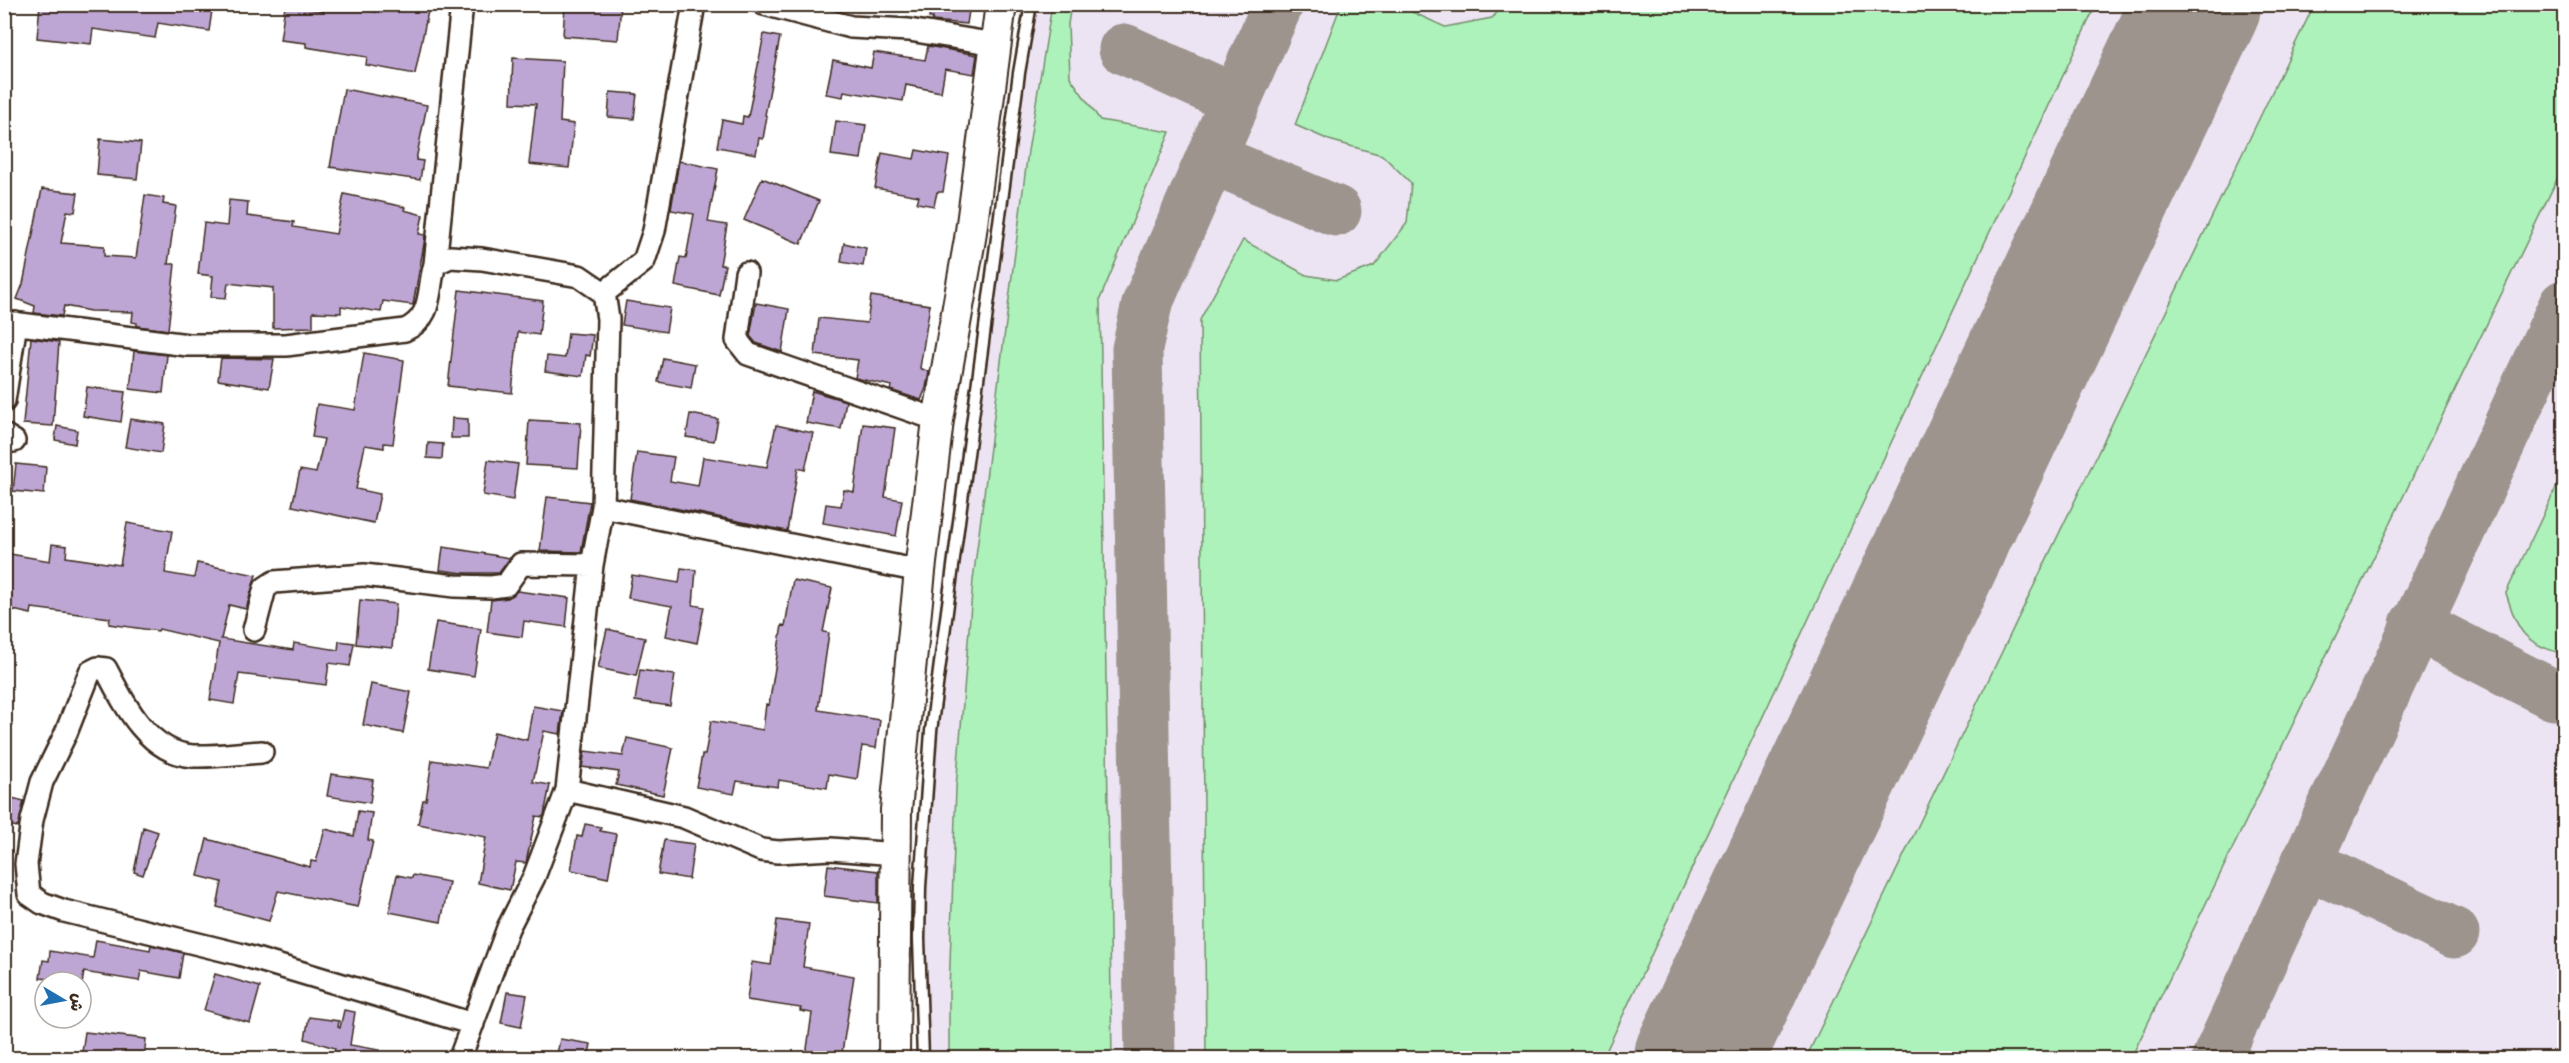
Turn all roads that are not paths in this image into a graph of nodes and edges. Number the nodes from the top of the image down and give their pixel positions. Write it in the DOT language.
graph roads {
  1 [pos="462,4"];
  2 [pos="694,4"];
  3 [pos="764,4"];
  4 [pos="1001,4"];
  5 [pos="1031,4"];
  6 [pos="995,44"];
  7 [pos="435,264"];
  8 [pos="746,273"];
  9 [pos="604,293"];
  10 [pos="10,323"];
  11 [pos="4,401"];
  12 [pos="938,420"];
  13 [pos="603,507"];
  14 [pos="592,566"];
  15 [pos="920,571"];
  16 [pos="254,630"];
  17 [pos="262,752"];
  18 [pos="567,790"];
  19 [pos="896,854"];
  20 [pos="473,1024"];
  21 [pos="460,1059"];
  22 [pos="894,1059"];
  23 [pos="923,1059"];
  1 -- 7 [label="street"];
  2 -- 9 [label="street"];
  3 -- 6 [label="street"];
  4 -- 6 [label="main road"];
  5 -- 23 [label="lane"];
  6 -- 12 [label="main road"];
  7 -- 9 [label="street"];
  7 -- 10 [label="street"];
  8 -- 12 [label="street"];
  9 -- 13 [label="street"];
  10 -- 11 [label="street"];
  12 -- 15 [label="main road"];
  13 -- 14 [label="street"];
  13 -- 15 [label="street"];
  14 -- 16 [label="street"];
  14 -- 18 [label="street"];
  15 -- 19 [label="main road"];
  17 -- 20 [label="street"];
  18 -- 19 [label="street"];
  18 -- 20 [label="street"];
  19 -- 22 [label="main road"];
  20 -- 21 [label="street"];
}
